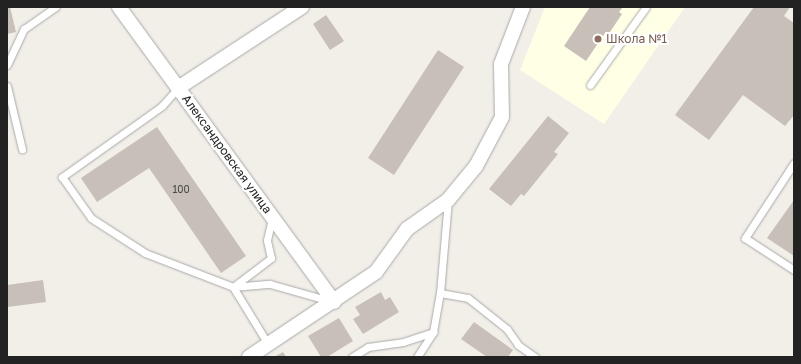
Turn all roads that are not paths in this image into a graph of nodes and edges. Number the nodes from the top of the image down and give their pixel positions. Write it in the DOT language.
graph roads {
  1 [pos="56,7"];
  2 [pos="119,7"];
  3 [pos="302,7"];
  4 [pos="523,7"];
  5 [pos="646,7"];
  6 [pos="7,65"];
  7 [pos="7,86"];
  8 [pos="590,86"];
  9 [pos="178,88"];
  10 [pos="22,149"];
  11 [pos="794,163"];
  12 [pos="448,200"];
  13 [pos="272,215"];
  14 [pos="794,270"];
  15 [pos="233,287"];
  16 [pos="440,293"];
  17 [pos="334,302"];
  18 [pos="433,332"];
  19 [pos="268,344"];
  20 [pos="249,357"];
  21 [pos="352,357"];
  22 [pos="417,357"];
  23 [pos="535,357"];
  1 -- 6 [label="lane"];
  2 -- 9 [label="street, Александровская улица"];
  3 -- 9 [label="street"];
  4 -- 12 [label="street"];
  5 -- 8 [label="lane"];
  7 -- 10 [label="lane"];
  9 -- 13 [label="street, Александровская улица"];
  9 -- 15 [label="lane"];
  11 -- 14 [label="lane"];
  12 -- 16 [label="lane"];
  12 -- 17 [label="street"];
  13 -- 15 [label="lane"];
  13 -- 17 [label="street, Александровская улица"];
  15 -- 17 [label="lane"];
  15 -- 19 [label="lane"];
  16 -- 18 [label="lane"];
  16 -- 23 [label="lane"];
  17 -- 19 [label="street"];
  18 -- 21 [label="lane"];
  18 -- 22 [label="lane"];
  19 -- 20 [label="street"];
}
